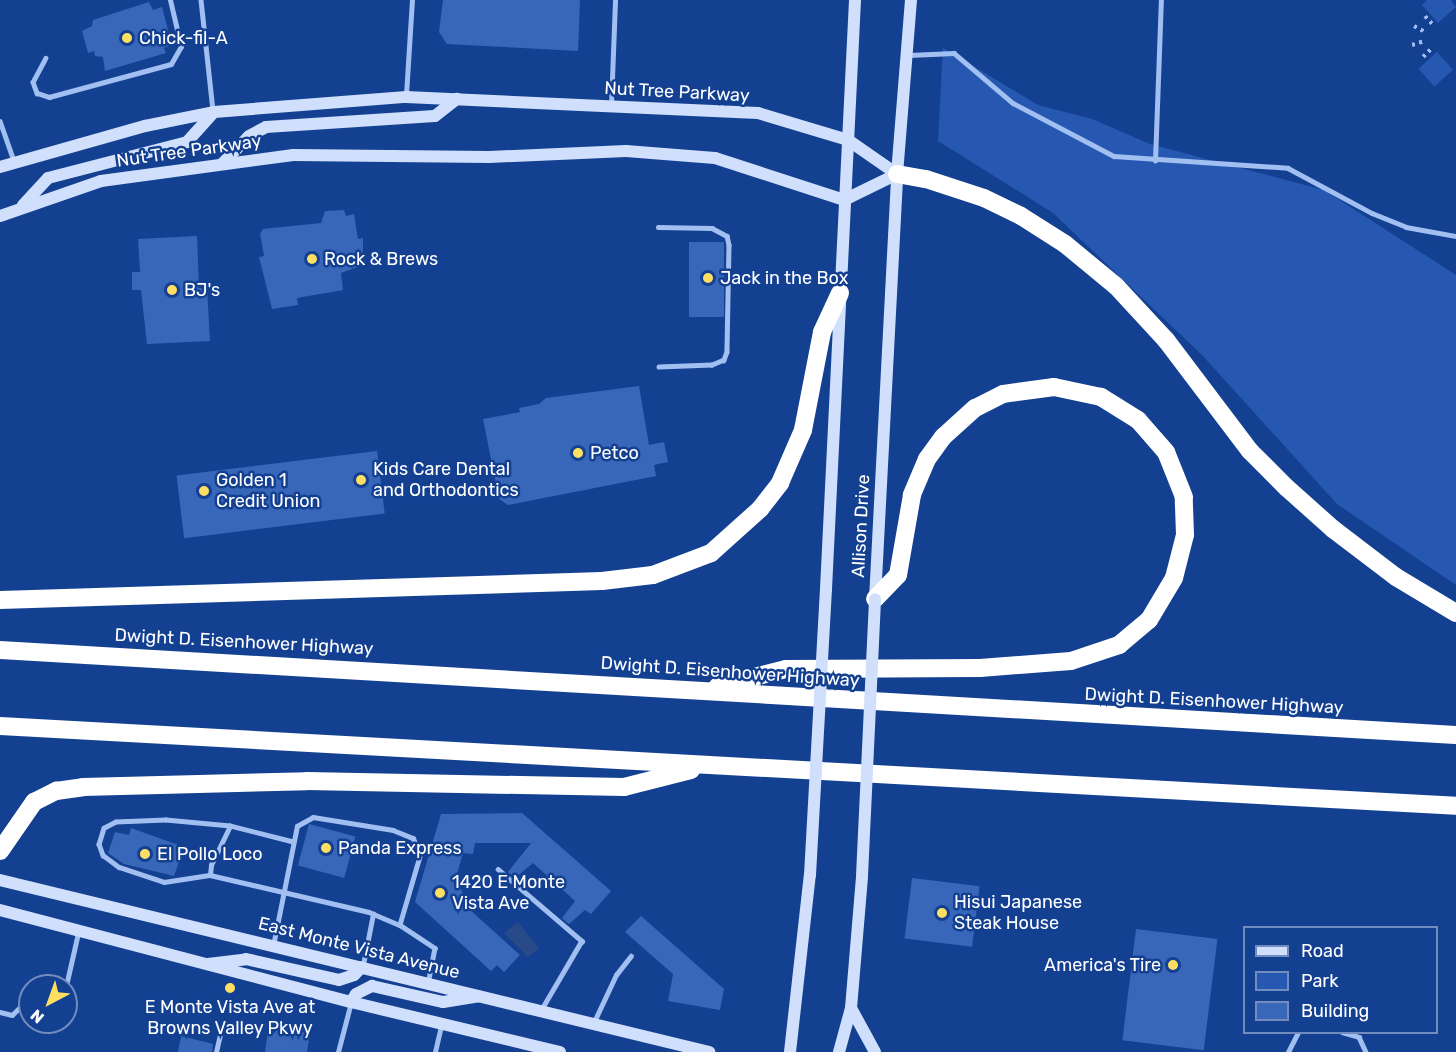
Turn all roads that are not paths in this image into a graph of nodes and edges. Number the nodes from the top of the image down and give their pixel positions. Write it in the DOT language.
graph roads {
  1 [pos="170,0"];
  2 [pos="201,0"];
  3 [pos="412,0"];
  4 [pos="615,0"];
  5 [pos="855,0"];
  6 [pos="911,0"];
  7 [pos="1161,0"];
  8 [pos="907,56"];
  9 [pos="46,58"];
  10 [pos="406,98"];
  11 [pos="457,99"];
  12 [pos="611,106"];
  13 [pos="214,112"];
  14 [pos="0,121"];
  15 [pos="848,140"];
  16 [pos="1155,161"];
  17 [pos="15,162"];
  18 [pos="223,163"];
  19 [pos="0,167"];
  20 [pos="897,174"];
  21 [pos="844,200"];
  22 [pos="22,206"];
  23 [pos="0,216"];
  24 [pos="658,227"];
  25 [pos="1456,236"];
  26 [pos="840,293"];
  27 [pos="659,367"];
  28 [pos="875,599"];
  29 [pos="0,600"];
  30 [pos="1456,613"];
  31 [pos="0,650"];
  32 [pos="707,689"];
  33 [pos="0,726"];
  34 [pos="1456,735"];
  35 [pos="710,766"];
  36 [pos="1456,806"];
  37 [pos="230,826"];
  38 [pos="293,842"];
  39 [pos="0,851"];
  40 [pos="498,868"];
  41 [pos="210,875"];
  42 [pos="0,880"];
  43 [pos="281,893"];
  44 [pos="0,910"];
  45 [pos="373,914"];
  46 [pos="400,925"];
  47 [pos="79,932"];
  48 [pos="273,946"];
  49 [pos="631,956"];
  50 [pos="204,964"];
  51 [pos="362,967"];
  52 [pos="69,974"];
  53 [pos="428,983"];
  54 [pos="480,996"];
  55 [pos="351,1002"];
  56 [pos="851,1008"];
  57 [pos="18,1009"];
  58 [pos="541,1011"];
  59 [pos="0,1012"];
  60 [pos="442,1023"];
  61 [pos="593,1024"];
  62 [pos="221,1030"];
  63 [pos="1297,1034"];
  64 [pos="1349,1034"];
  65 [pos="536,1049"];
  66 [pos="216,1052"];
  67 [pos="338,1052"];
  68 [pos="435,1052"];
  69 [pos="560,1052"];
  70 [pos="709,1052"];
  71 [pos="790,1052"];
  72 [pos="839,1052"];
  73 [pos="875,1052"];
  74 [pos="1288,1052"];
  75 [pos="1366,1052"];
  1 -- 9 [label="lane"];
  2 -- 13 [label="lane"];
  3 -- 10 [label="lane"];
  4 -- 12 [label="lane"];
  5 -- 15 [label="main road, Allison Drive"];
  6 -- 8 [label="main road, Allison Drive"];
  7 -- 16 [label="lane"];
  8 -- 16 [label="lane"];
  8 -- 20 [label="main road, Allison Drive"];
  10 -- 11 [label="main road, Nut Tree Parkway"];
  10 -- 13 [label="main road, Nut Tree Parkway"];
  11 -- 12 [label="main road, Nut Tree Parkway"];
  11 -- 18 [label="main road"];
  12 -- 15 [label="main road, Nut Tree Parkway"];
  13 -- 17 [label="main road, Nut Tree Parkway"];
  13 -- 22 [label="main road"];
  14 -- 17 [label="lane"];
  15 -- 20 [label="main road, Nut Tree Parkway"];
  15 -- 21 [label="main road, Allison Drive"];
  16 -- 25 [label="lane"];
  17 -- 19 [label="main road, Nut Tree Parkway"];
  18 -- 21 [label="main road, Nut Tree Parkway"];
  18 -- 22 [label="main road, Nut Tree Parkway"];
  20 -- 21 [label="main road"];
  20 -- 28 [label="main road, Allison Drive"];
  20 -- 30 [label="highway"];
  21 -- 26 [label="main road, Allison Drive"];
  22 -- 23 [label="main road, Nut Tree Parkway"];
  24 -- 27 [label="lane"];
  26 -- 29 [label="highway"];
  26 -- 71 [label="main road, Allison Drive, bridge"];
  28 -- 32 [label="highway"];
  28 -- 56 [label="main road, Allison Drive, bridge"];
  31 -- 32 [label="highway, Dwight D. Eisenhower Highway"];
  32 -- 34 [label="highway, Dwight D. Eisenhower Highway"];
  33 -- 35 [label="highway"];
  35 -- 36 [label="highway"];
  35 -- 39 [label="highway"];
  37 -- 38 [label="lane"];
  37 -- 41 [label="lane"];
  37 -- 41 [label="lane"];
  38 -- 43 [label="lane"];
  38 -- 46 [label="lane"];
  40 -- 58 [label="lane"];
  41 -- 43 [label="lane"];
  42 -- 48 [label="main road, East Monte Vista Avenue"];
  43 -- 45 [label="lane"];
  43 -- 48 [label="lane"];
  44 -- 47 [label="main road"];
  45 -- 46 [label="lane"];
  45 -- 51 [label="lane"];
  46 -- 53 [label="lane"];
  47 -- 50 [label="main road"];
  47 -- 52 [label="lane"];
  48 -- 51 [label="main road, East Monte Vista Avenue"];
  49 -- 61 [label="lane"];
  50 -- 51 [label="main road"];
  50 -- 55 [label="main road"];
  51 -- 53 [label="main road, East Monte Vista Avenue"];
  53 -- 54 [label="main road, East Monte Vista Avenue"];
  54 -- 55 [label="main road"];
  54 -- 58 [label="main road, East Monte Vista Avenue"];
  55 -- 60 [label="main road"];
  55 -- 67 [label="lane"];
  56 -- 72 [label="main road, Allison Drive"];
  56 -- 73 [label="main road"];
  57 -- 59 [label="lane"];
  58 -- 61 [label="main road, East Monte Vista Avenue"];
  60 -- 65 [label="main road"];
  60 -- 68 [label="lane"];
  61 -- 70 [label="main road, East Monte Vista Avenue"];
  62 -- 66 [label="lane"];
  63 -- 74 [label="lane"];
  64 -- 75 [label="lane"];
  65 -- 69 [label="main road"];
}
